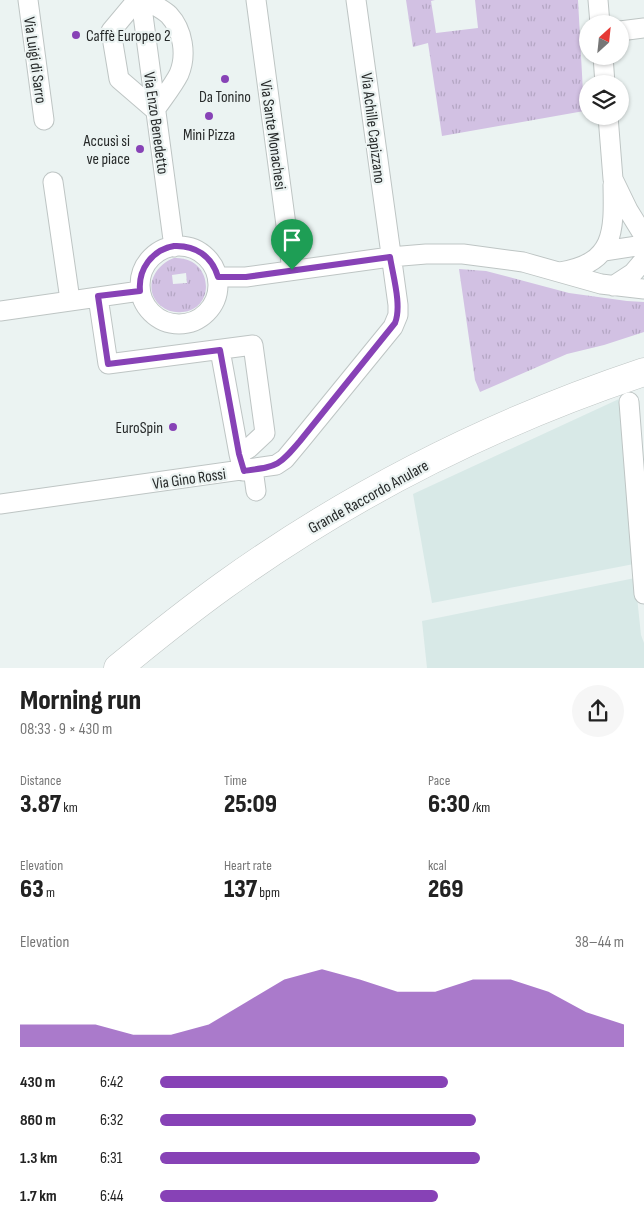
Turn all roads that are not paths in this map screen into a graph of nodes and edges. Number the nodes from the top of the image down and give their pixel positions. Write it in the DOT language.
graph roads {
  1 [pos="28,0"];
  2 [pos="137,0"];
  3 [pos="141,0"];
  4 [pos="146,0"];
  5 [pos="256,0"];
  6 [pos="356,0"];
  7 [pos="598,0"];
  8 [pos="599,15"];
  9 [pos="644,28"];
  10 [pos="629,30"];
  11 [pos="155,110"];
  12 [pos="44,120"];
  13 [pos="609,125"];
  14 [pos="613,179"];
  15 [pos="53,182"];
  16 [pos="644,236"];
  17 [pos="644,245"];
  18 [pos="174,246"];
  19 [pos="604,251"];
  20 [pos="390,257"];
  21 [pos="644,260"];
  22 [pos="292,270"];
  23 [pos="558,272"];
  24 [pos="218,277"];
  25 [pos="613,286"];
  26 [pos="644,289"];
  27 [pos="140,291"];
  28 [pos="98,296"];
  29 [pos="70,300"];
  30 [pos="0,312"];
  31 [pos="220,350"];
  32 [pos="644,372"];
  33 [pos="629,402"];
  34 [pos="245,465"];
  35 [pos="256,492"];
  36 [pos="0,504"];
  37 [pos="644,594"];
  38 [pos="118,668"];
  1 -- 12 [label="street, Via Luigi di Sarro"];
  2 -- 11 [label="street"];
  3 -- 11 [label="street, Via Enzo Benedetto"];
  4 -- 11 [label="street"];
  5 -- 22 [label="street, Via Sante Monachesi"];
  6 -- 20 [label="street, Via Achille Capizzano"];
  7 -- 8 [label="street"];
  9 -- 10 [label="street"];
  11 -- 18 [label="street, Via Enzo Benedetto"];
  13 -- 14 [label="street"];
  14 -- 16 [label="street"];
  14 -- 19 [label="street"];
  15 -- 29 [label="street"];
  17 -- 19 [label="street"];
  18 -- 24 [label="street"];
  18 -- 27 [label="street"];
  19 -- 23 [label="street"];
  20 -- 22 [label="street"];
  20 -- 23 [label="street"];
  20 -- 34 [label="street, Via Gino Rossi"];
  21 -- 25 [label="street"];
  22 -- 24 [label="street"];
  23 -- 25 [label="street"];
  24 -- 27 [label="street"];
  25 -- 26 [label="street"];
  27 -- 28 [label="street"];
  28 -- 29 [label="street"];
  28 -- 31 [label="street"];
  29 -- 30 [label="street"];
  31 -- 34 [label="street"];
  31 -- 34 [label="street"];
  32 -- 38 [label="highway, Grande Raccordo Anulare"];
  33 -- 37 [label="street"];
  34 -- 35 [label="street"];
  34 -- 36 [label="street, Via Gino Rossi"];
}
